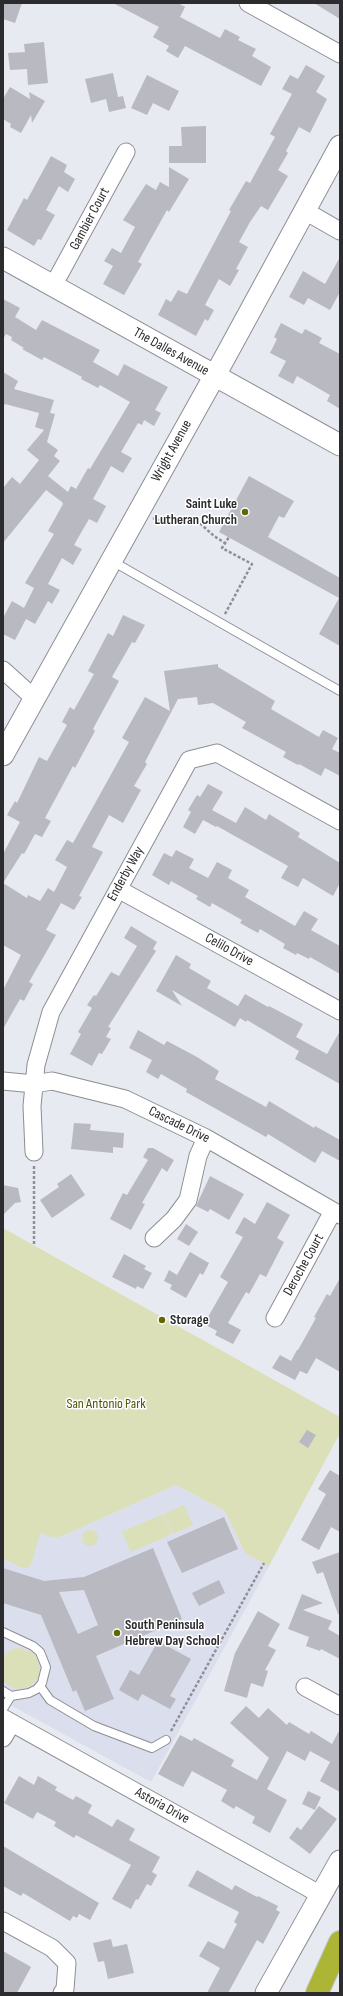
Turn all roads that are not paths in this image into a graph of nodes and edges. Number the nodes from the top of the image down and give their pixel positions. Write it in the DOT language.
graph roads {
  1 [pos="248,3"];
  2 [pos="340,54"];
  3 [pos="340,146"];
  4 [pos="126,152"];
  5 [pos="305,212"];
  6 [pos="340,231"];
  7 [pos="3,258"];
  8 [pos="54,286"];
  9 [pos="215,376"];
  10 [pos="340,445"];
  11 [pos="111,561"];
  12 [pos="3,670"];
  13 [pos="340,691"];
  14 [pos="34,698"];
  15 [pos="3,755"];
  16 [pos="340,821"];
  17 [pos="118,890"];
  18 [pos="340,1011"];
  19 [pos="3,1081"];
  20 [pos="34,1084"];
  21 [pos="206,1138"];
  22 [pos="34,1152"];
  23 [pos="336,1213"];
  24 [pos="154,1238"];
  25 [pos="275,1318"];
  26 [pos="3,1632"];
  27 [pos="40,1686"];
  28 [pos="305,1687"];
  29 [pos="3,1691"];
  30 [pos="11,1696"];
  31 [pos="340,1706"];
  32 [pos="5,1717"];
  33 [pos="3,1738"];
  34 [pos="166,1740"];
  35 [pos="340,1861"];
  36 [pos="321,1895"];
  37 [pos="3,1921"];
  38 [pos="340,1942"];
  39 [pos="62,1993"];
  40 [pos="266,1993"];
  41 [pos="317,1993"];
  1 -- 2 [label="street"];
  3 -- 5 [label="street, Wright Avenue"];
  4 -- 8 [label="street, Gambier Court"];
  5 -- 6 [label="street"];
  5 -- 9 [label="street, Wright Avenue"];
  7 -- 8 [label="street, The Dalles Avenue"];
  8 -- 9 [label="street, The Dalles Avenue"];
  9 -- 10 [label="street, The Dalles Avenue"];
  9 -- 11 [label="street, Wright Avenue"];
  11 -- 13 [label="lane"];
  11 -- 14 [label="street, Wright Avenue"];
  12 -- 14 [label="street"];
  14 -- 15 [label="street, Wright Avenue"];
  16 -- 17 [label="street, Enderby Way"];
  17 -- 18 [label="street, Celilo Drive"];
  17 -- 20 [label="street, Enderby Way"];
  19 -- 20 [label="street, Cascade Drive"];
  20 -- 21 [label="street, Cascade Drive"];
  20 -- 22 [label="street, Enderby Way"];
  21 -- 23 [label="street, Cascade Drive"];
  21 -- 24 [label="street"];
  23 -- 25 [label="street, Deroche Court"];
  26 -- 27 [label="lane"];
  27 -- 30 [label="lane"];
  27 -- 34 [label="lane"];
  28 -- 31 [label="street"];
  29 -- 30 [label="lane"];
  30 -- 32 [label="lane"];
  32 -- 33 [label="street"];
  32 -- 36 [label="street, Astoria Drive"];
  35 -- 36 [label="street"];
  36 -- 40 [label="street"];
  37 -- 39 [label="street"];
  38 -- 41 [label="highway"];
}
